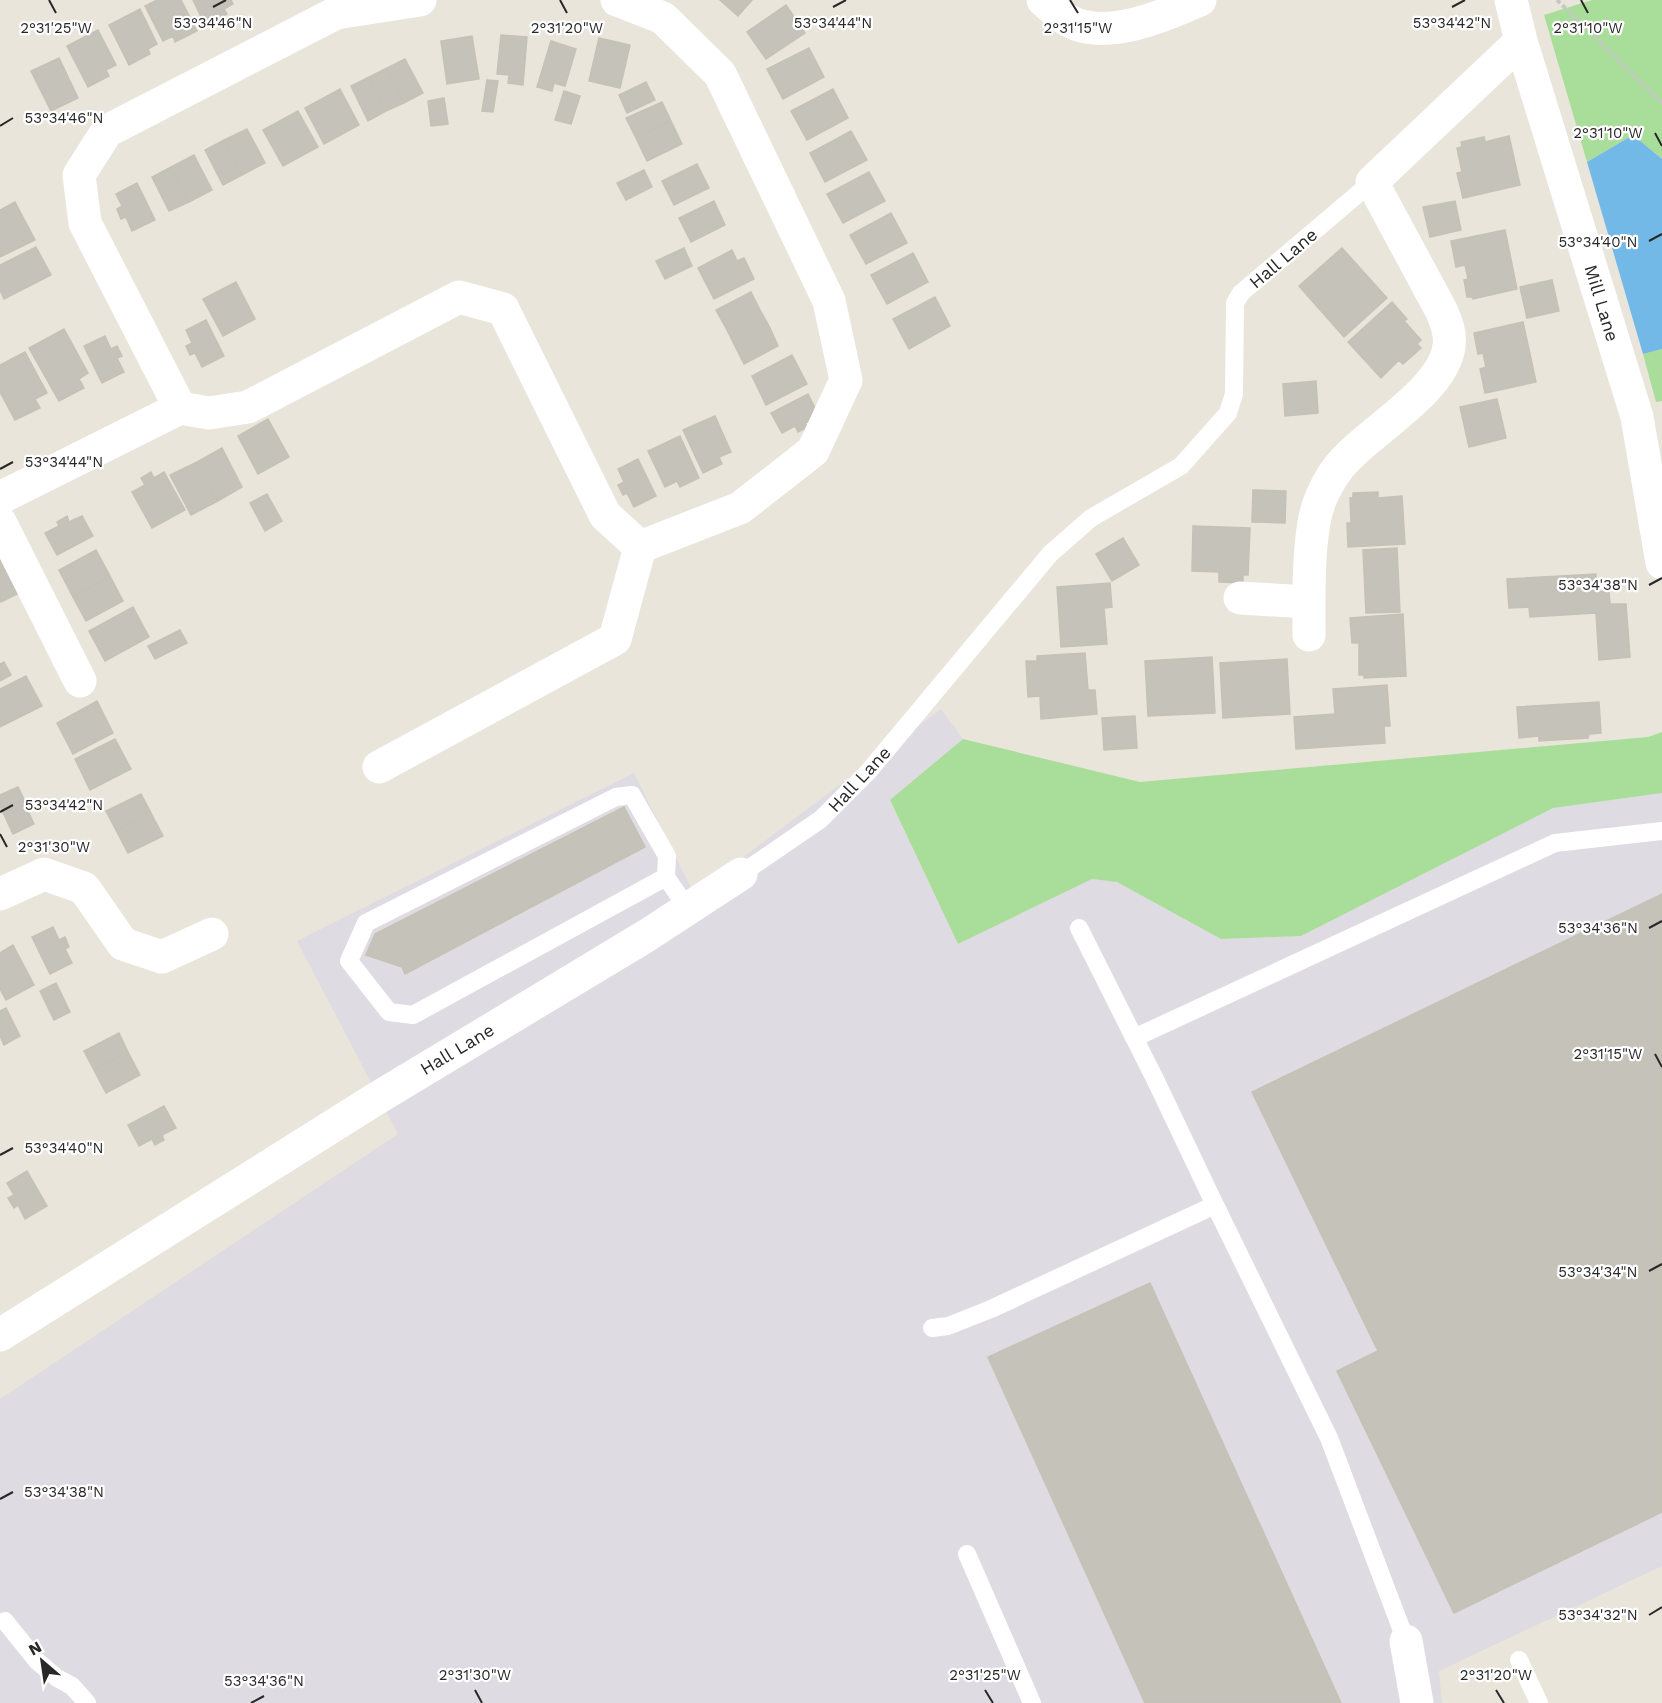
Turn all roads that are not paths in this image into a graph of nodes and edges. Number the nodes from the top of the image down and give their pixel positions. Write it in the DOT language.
graph roads {
  1 [pos="420,0"];
  2 [pos="617,0"];
  3 [pos="1043,0"];
  4 [pos="1200,0"];
  5 [pos="1517,12"];
  6 [pos="1372,182"];
  7 [pos="180,408"];
  8 [pos="0,498"];
  9 [pos="0,522"];
  10 [pos="640,547"];
  11 [pos="1662,563"];
  12 [pos="1240,598"];
  13 [pos="1309,602"];
  14 [pos="1309,635"];
  15 [pos="80,681"];
  16 [pos="379,767"];
  17 [pos="1662,831"];
  18 [pos="741,874"];
  19 [pos="666,877"];
  20 [pos="0,894"];
  21 [pos="688,909"];
  22 [pos="1079,928"];
  23 [pos="212,934"];
  24 [pos="1134,1038"];
  25 [pos="1215,1205"];
  26 [pos="932,1328"];
  27 [pos="0,1335"];
  28 [pos="967,1554"];
  29 [pos="5,1621"];
  30 [pos="1406,1641"];
  31 [pos="1519,1660"];
  32 [pos="87,1703"];
  33 [pos="1032,1703"];
  34 [pos="1417,1703"];
  35 [pos="1539,1703"];
  1 -- 7 [label="street"];
  2 -- 10 [label="street"];
  3 -- 4 [label="street"];
  5 -- 6 [label="street, Hall Lane"];
  5 -- 11 [label="street, Mill Lane"];
  6 -- 13 [label="street"];
  6 -- 18 [label="lane, Hall Lane"];
  7 -- 8 [label="street"];
  7 -- 10 [label="street"];
  9 -- 15 [label="street"];
  10 -- 16 [label="street"];
  12 -- 13 [label="street"];
  13 -- 14 [label="street"];
  17 -- 24 [label="lane"];
  18 -- 21 [label="street, Hall Lane"];
  19 -- 19 [label="lane"];
  19 -- 21 [label="lane"];
  20 -- 23 [label="street"];
  21 -- 27 [label="street, Hall Lane"];
  22 -- 24 [label="lane"];
  24 -- 25 [label="lane"];
  25 -- 26 [label="lane"];
  25 -- 30 [label="lane"];
  28 -- 33 [label="lane"];
  29 -- 32 [label="lane"];
  30 -- 34 [label="street"];
  31 -- 35 [label="lane"];
}
